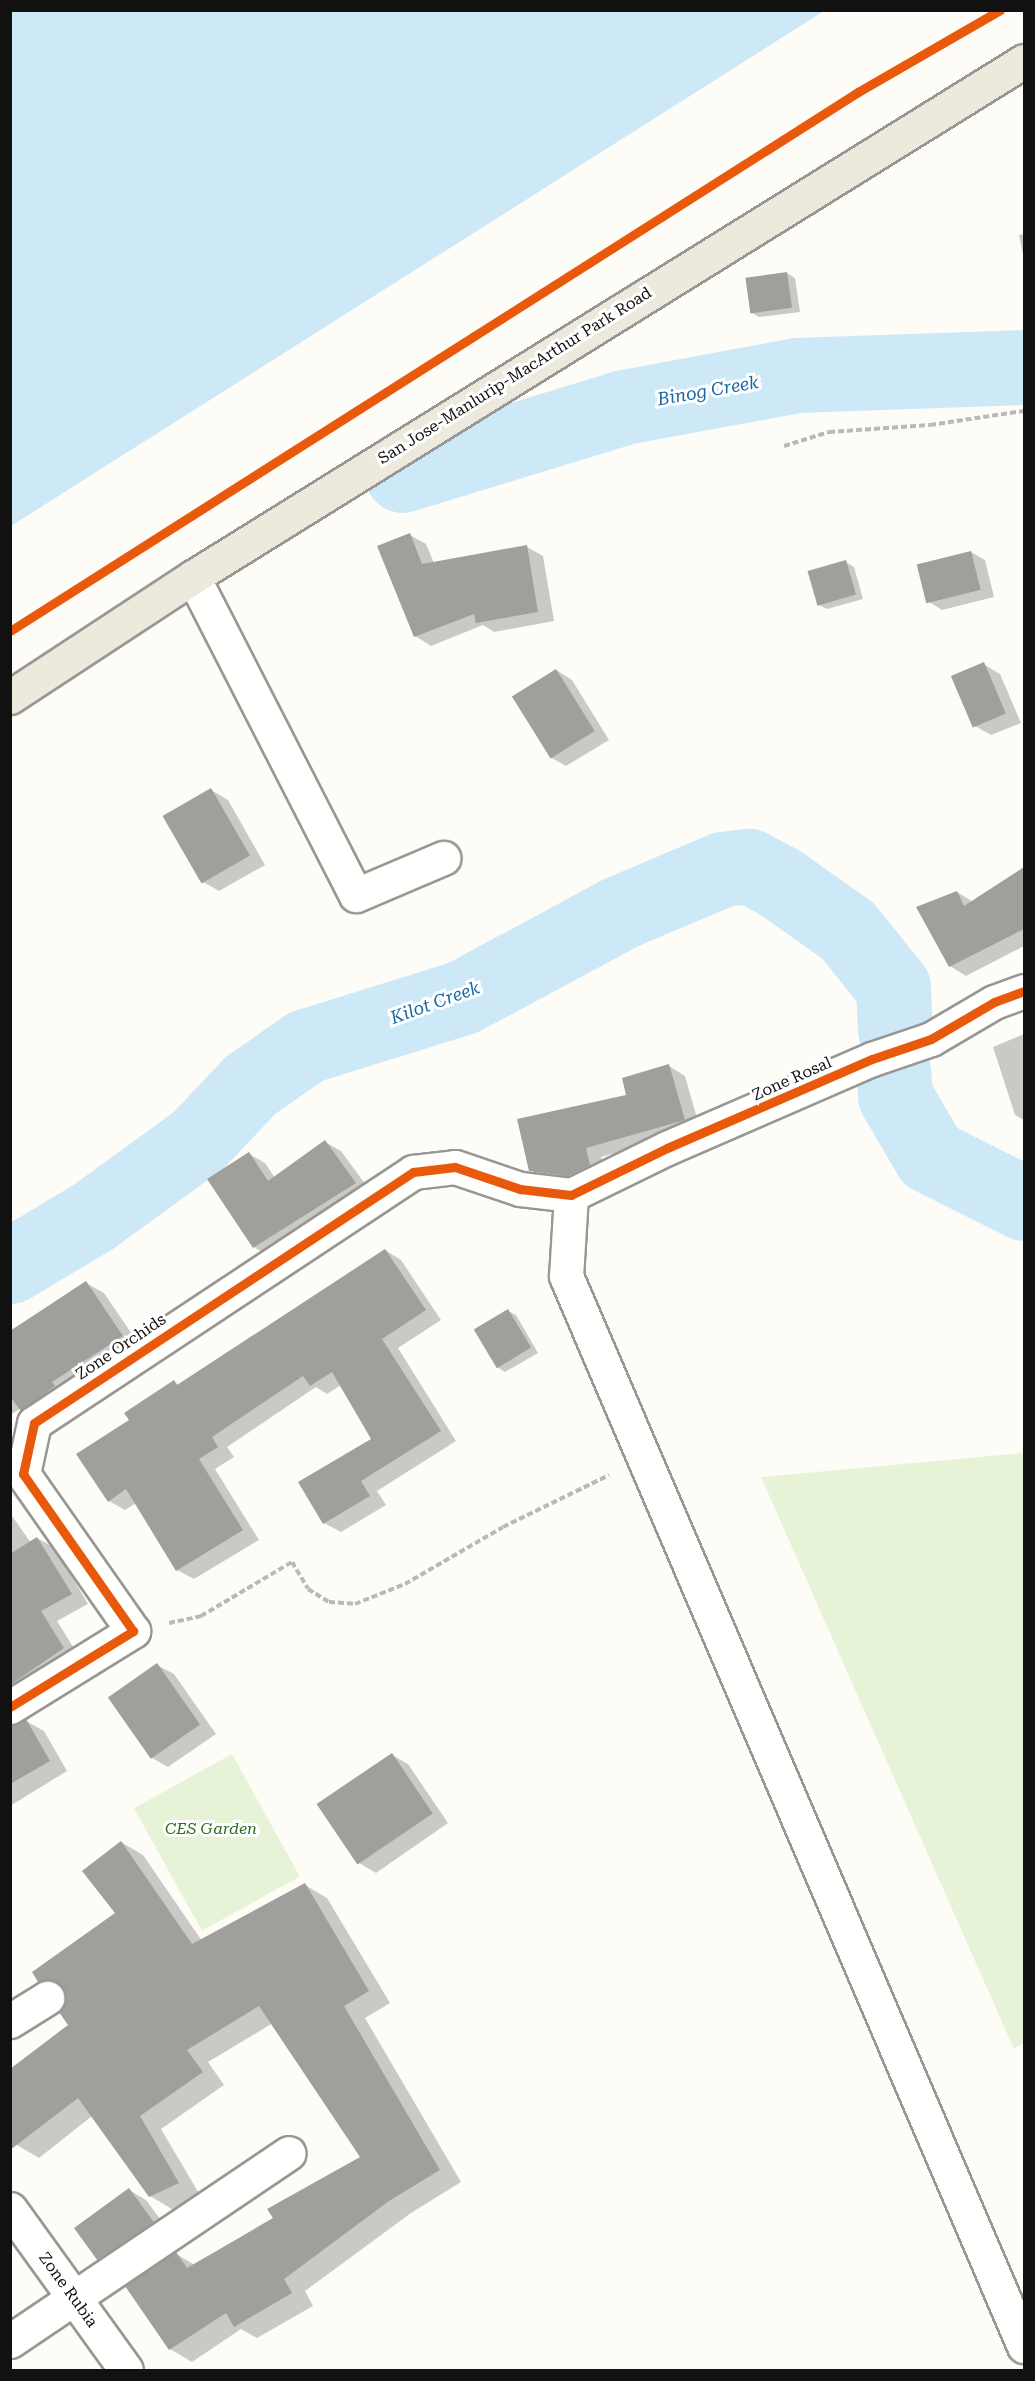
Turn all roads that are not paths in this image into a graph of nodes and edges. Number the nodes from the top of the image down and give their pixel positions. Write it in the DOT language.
graph roads {
  1 [pos="1024,61"];
  2 [pos="193,577"];
  3 [pos="10,697"];
  4 [pos="443,858"];
  5 [pos="1024,991"];
  6 [pos="571,1195"];
  7 [pos="10,1707"];
  8 [pos="47,1998"];
  9 [pos="10,2021"];
  10 [pos="289,2154"];
  11 [pos="10,2209"];
  12 [pos="75,2299"];
  13 [pos="10,2341"];
  14 [pos="1024,2346"];
  15 [pos="126,2370"];
  1 -- 2 [label="main road, San Jose-Manlurip-MacArthur Park Road"];
  2 -- 3 [label="main road, San Jose-Manlurip-MacArthur Park Road"];
  2 -- 4 [label="street"];
  5 -- 6 [label="street, Zone Rosal"];
  6 -- 7 [label="street, Zone Orchids"];
  6 -- 14 [label="street"];
  8 -- 9 [label="street"];
  10 -- 12 [label="street"];
  11 -- 12 [label="street, Zone Rubia"];
  12 -- 13 [label="street"];
  12 -- 15 [label="street, Zone Rubia"];
}
